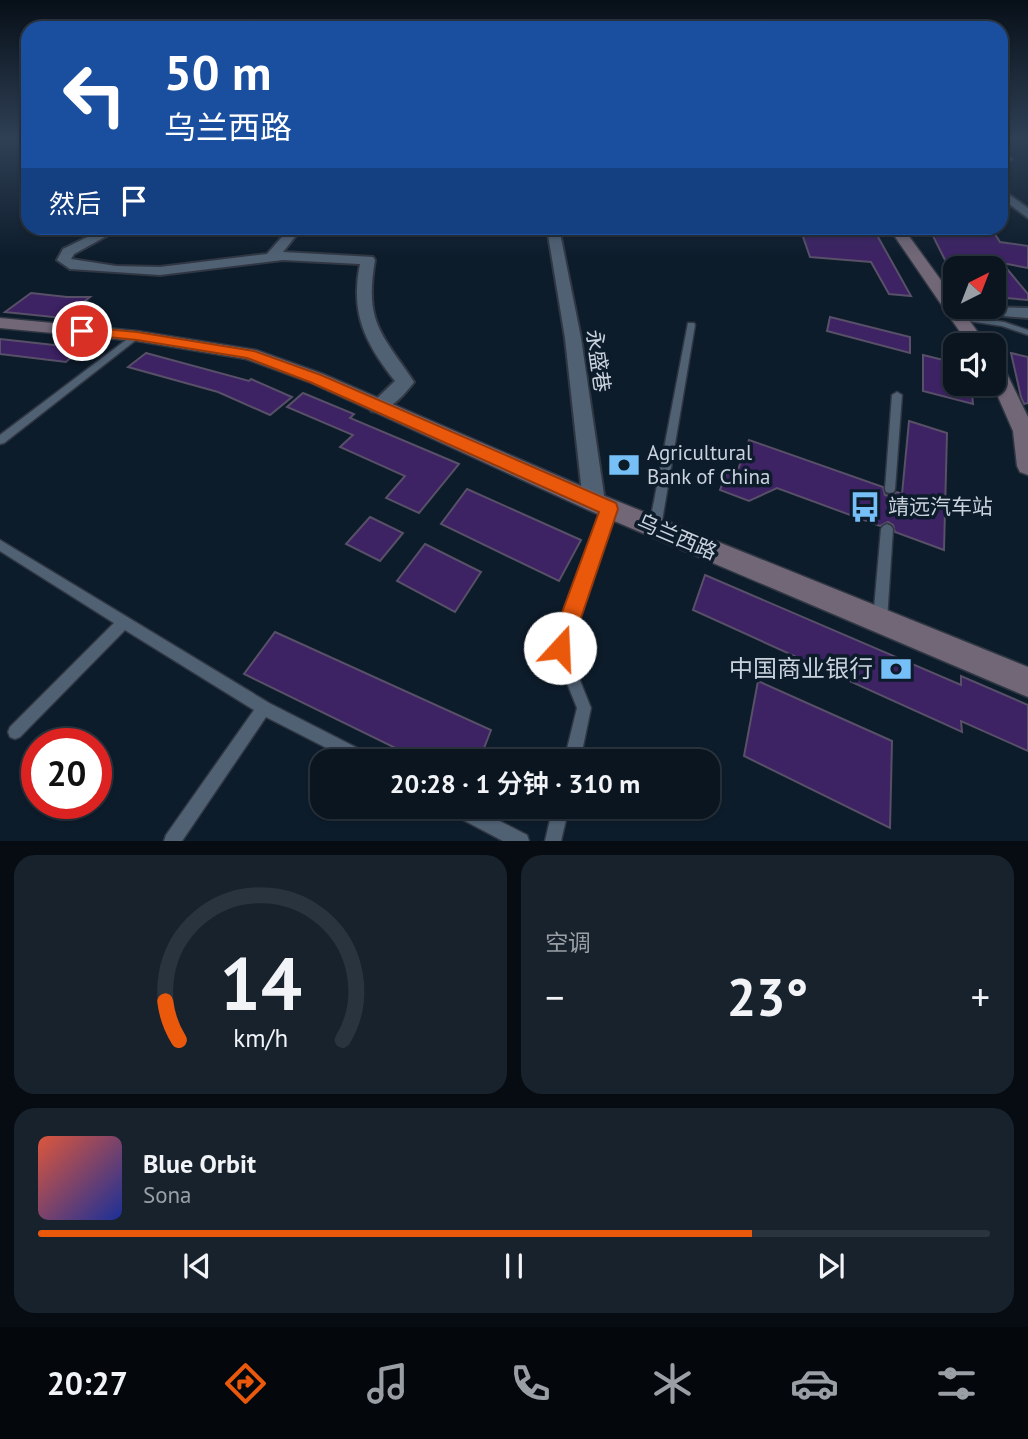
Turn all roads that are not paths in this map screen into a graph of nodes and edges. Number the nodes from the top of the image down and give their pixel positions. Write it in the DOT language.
graph roads {
  1 [pos="1008,198"];
  2 [pos="1028,214"];
  3 [pos="101,235"];
  4 [pos="290,235"];
  5 [pos="554,235"];
  6 [pos="901,235"];
  7 [pos="272,257"];
  8 [pos="943,296"];
  9 [pos="1006,313"];
  10 [pos="1028,313"];
  11 [pos="983,319"];
  12 [pos="0,323"];
  13 [pos="691,325"];
  14 [pos="1028,333"];
  15 [pos="137,336"];
  16 [pos="1006,392"];
  17 [pos="897,395"];
  18 [pos="378,406"];
  19 [pos="0,440"];
  20 [pos="1028,466"];
  21 [pos="890,489"];
  22 [pos="602,505"];
  23 [pos="655,528"];
  24 [pos="887,529"];
  25 [pos="0,545"];
  26 [pos="880,621"];
  27 [pos="123,623"];
  28 [pos="1028,682"];
  29 [pos="264,708"];
  30 [pos="15,733"];
  31 [pos="344,749"];
  32 [pos="575,749"];
  33 [pos="479,819"];
  34 [pos="558,819"];
  35 [pos="173,841"];
  36 [pos="521,841"];
  37 [pos="553,841"];
  1 -- 2 [label="street"];
  3 -- 7 [label="street"];
  4 -- 7 [label="street"];
  5 -- 22 [label="street, 永盛巷"];
  6 -- 8 [label="main road"];
  7 -- 18 [label="street"];
  9 -- 10 [label="street"];
  11 -- 14 [label="lane"];
  12 -- 15 [label="main road, 乌兰西路"];
  13 -- 23 [label="lane"];
  15 -- 18 [label="main road, 乌兰西路"];
  15 -- 19 [label="lane"];
  16 -- 20 [label="main road"];
  17 -- 21 [label="lane"];
  18 -- 22 [label="main road, 乌兰西路"];
  22 -- 23 [label="main road, 乌兰西路"];
  22 -- 32 [label="lane, 永盛巷"];
  23 -- 26 [label="main road, 乌兰西路"];
  24 -- 26 [label="lane"];
  25 -- 27 [label="lane"];
  26 -- 28 [label="main road, 乌兰西路"];
  27 -- 29 [label="lane"];
  27 -- 30 [label="lane"];
  29 -- 31 [label="lane"];
  29 -- 35 [label="lane"];
  33 -- 36 [label="lane"];
  34 -- 37 [label="lane"];
}
